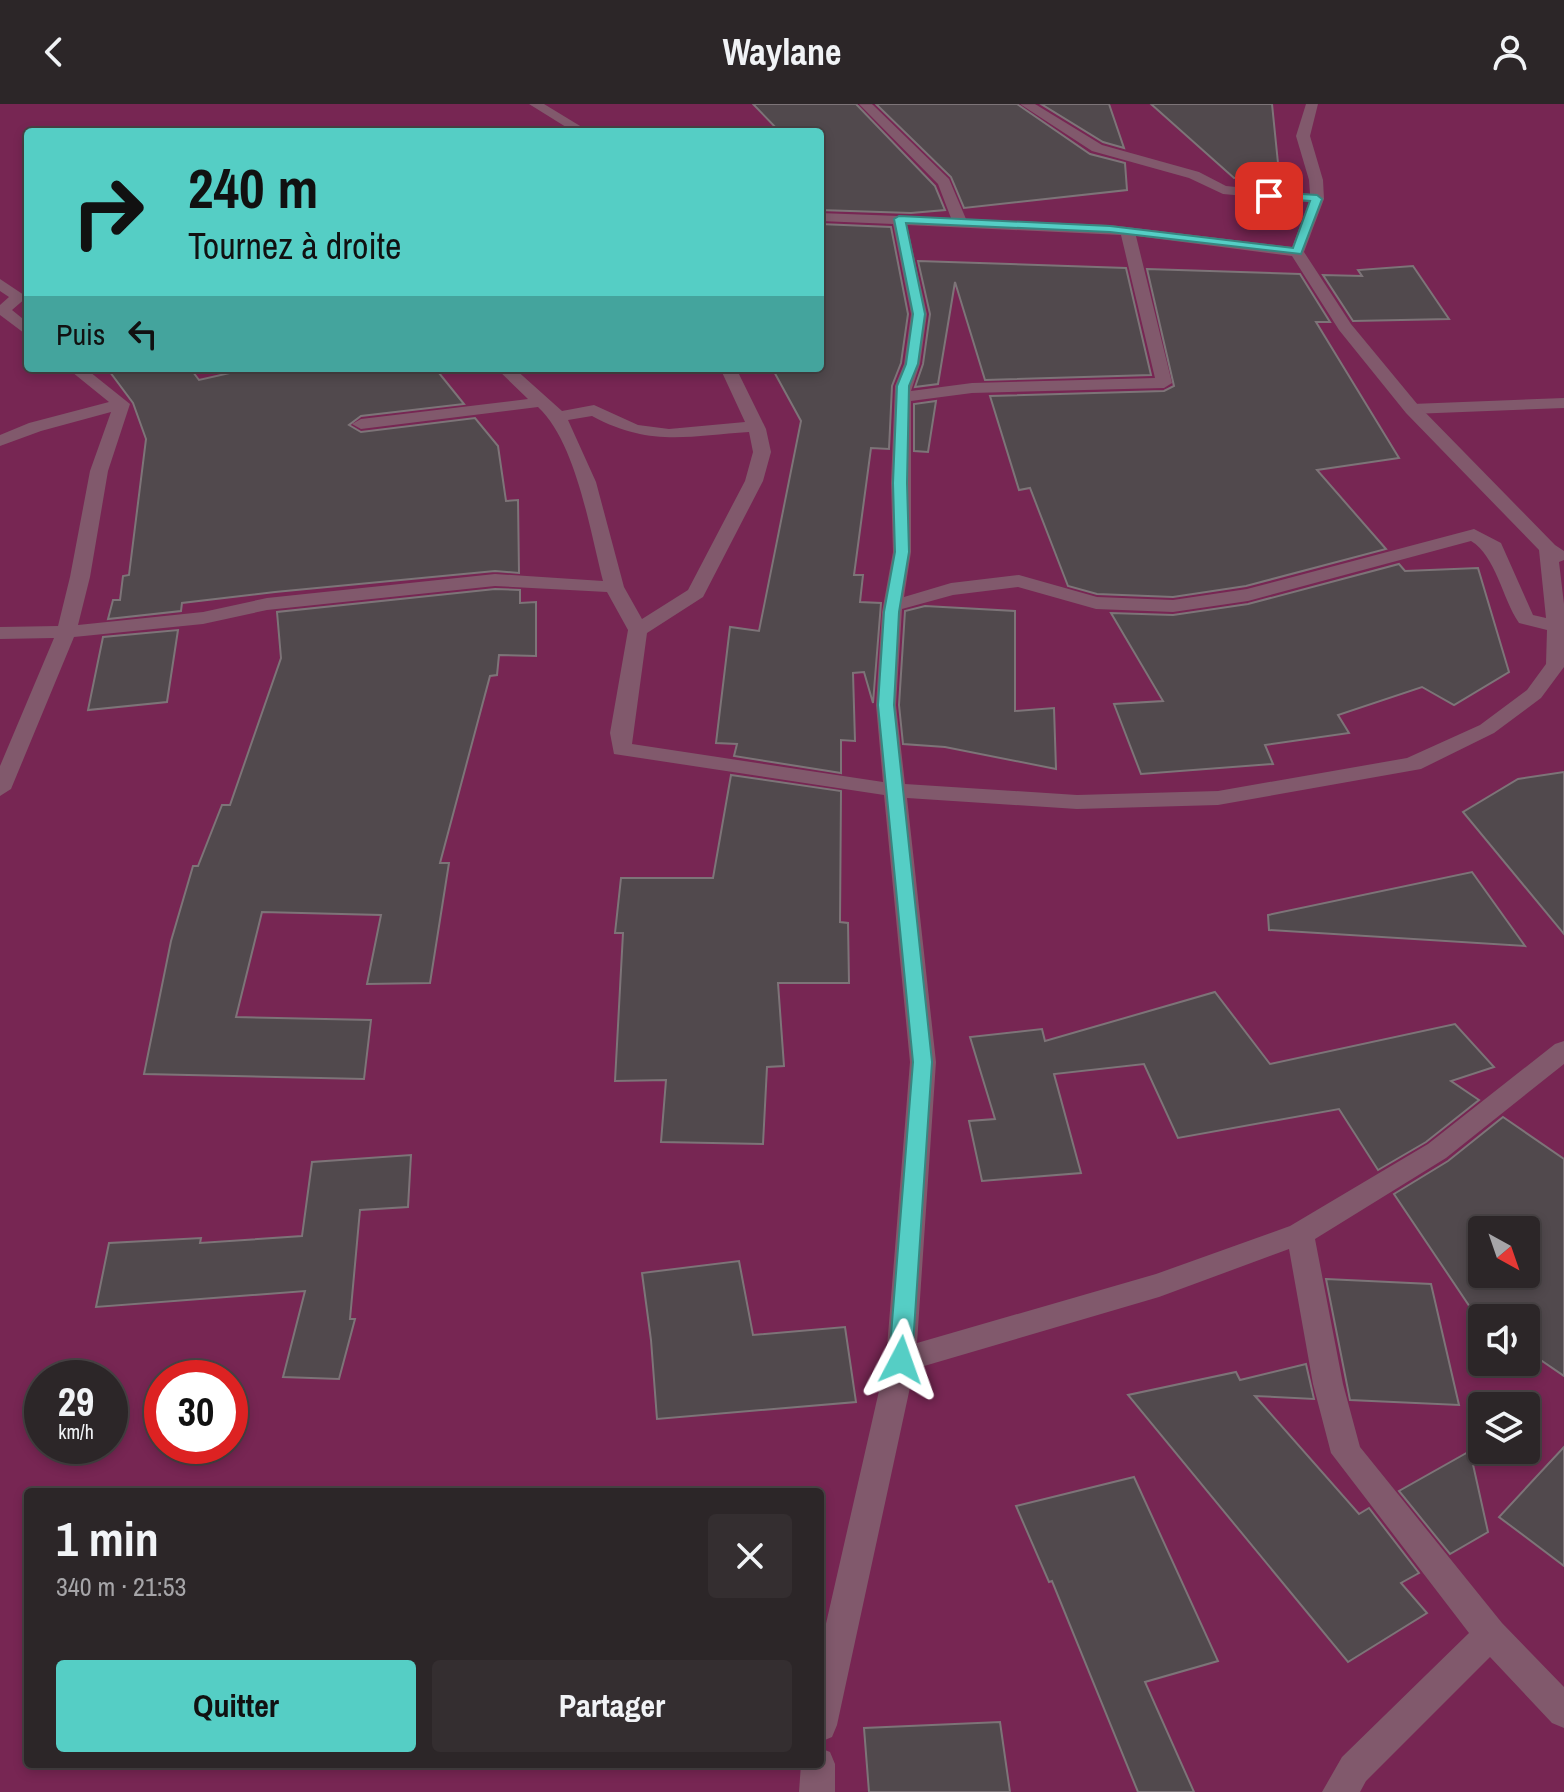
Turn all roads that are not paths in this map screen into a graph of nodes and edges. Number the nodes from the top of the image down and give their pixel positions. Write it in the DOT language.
graph roads {
  1 [pos="535,104"];
  2 [pos="865,104"];
  3 [pos="1026,104"];
  4 [pos="1312,104"];
  5 [pos="576,128"];
  6 [pos="1317,199"];
  7 [pos="824,217"];
  8 [pos="899,219"];
  9 [pos="960,222"];
  10 [pos="1127,231"];
  11 [pos="1297,252"];
  12 [pos="0,284"];
  13 [pos="24,306"];
  14 [pos="2,311"];
  15 [pos="24,328"];
  16 [pos="80,372"];
  17 [pos="508,372"];
  18 [pos="730,372"];
  19 [pos="903,397"];
  20 [pos="541,402"];
  21 [pos="1564,403"];
  22 [pos="122,404"];
  23 [pos="1412,409"];
  24 [pos="558,417"];
  25 [pos="361,424"];
  26 [pos="757,429"];
  27 [pos="0,441"];
  28 [pos="1556,554"];
  29 [pos="614,587"];
  30 [pos="893,606"];
  31 [pos="1557,627"];
  32 [pos="638,630"];
  33 [pos="66,632"];
  34 [pos="0,633"];
  35 [pos="22,742"];
  36 [pos="0,743"];
  37 [pos="0,789"];
  38 [pos="894,790"];
  39 [pos="1564,1050"];
  40 [pos="1300,1234"];
  41 [pos="901,1360"];
  42 [pos="1490,1634"];
  43 [pos="824,1707"];
  44 [pos="1564,1711"];
  45 [pos="818,1768"];
  46 [pos="817,1792"];
  47 [pos="1340,1792"];
  1 -- 5 [label="street"];
  2 -- 9 [label="street"];
  3 -- 6 [label="street"];
  4 -- 6 [label="street"];
  6 -- 11 [label="street"];
  7 -- 8 [label="street"];
  8 -- 9 [label="street"];
  8 -- 19 [label="street"];
  9 -- 10 [label="street"];
  10 -- 11 [label="street"];
  10 -- 19 [label="street"];
  11 -- 23 [label="street"];
  12 -- 14 [label="street"];
  13 -- 14 [label="street"];
  14 -- 15 [label="street"];
  16 -- 22 [label="street"];
  17 -- 20 [label="street"];
  18 -- 26 [label="street"];
  19 -- 30 [label="street"];
  20 -- 24 [label="street"];
  20 -- 25 [label="street"];
  21 -- 23 [label="street"];
  22 -- 27 [label="street"];
  22 -- 33 [label="street"];
  23 -- 28 [label="street"];
  24 -- 26 [label="street"];
  24 -- 29 [label="street"];
  26 -- 32 [label="street"];
  28 -- 31 [label="street"];
  29 -- 32 [label="street"];
  29 -- 33 [label="street"];
  30 -- 31 [label="street"];
  30 -- 38 [label="street"];
  31 -- 38 [label="street"];
  32 -- 38 [label="street"];
  33 -- 34 [label="street"];
  33 -- 35 [label="street"];
  35 -- 36 [label="street"];
  35 -- 37 [label="street"];
  38 -- 41 [label="street"];
  39 -- 40 [label="street"];
  40 -- 41 [label="street"];
  40 -- 42 [label="street"];
  41 -- 43 [label="street"];
  42 -- 44 [label="street"];
  42 -- 47 [label="street"];
  45 -- 46 [label="street"];
}
